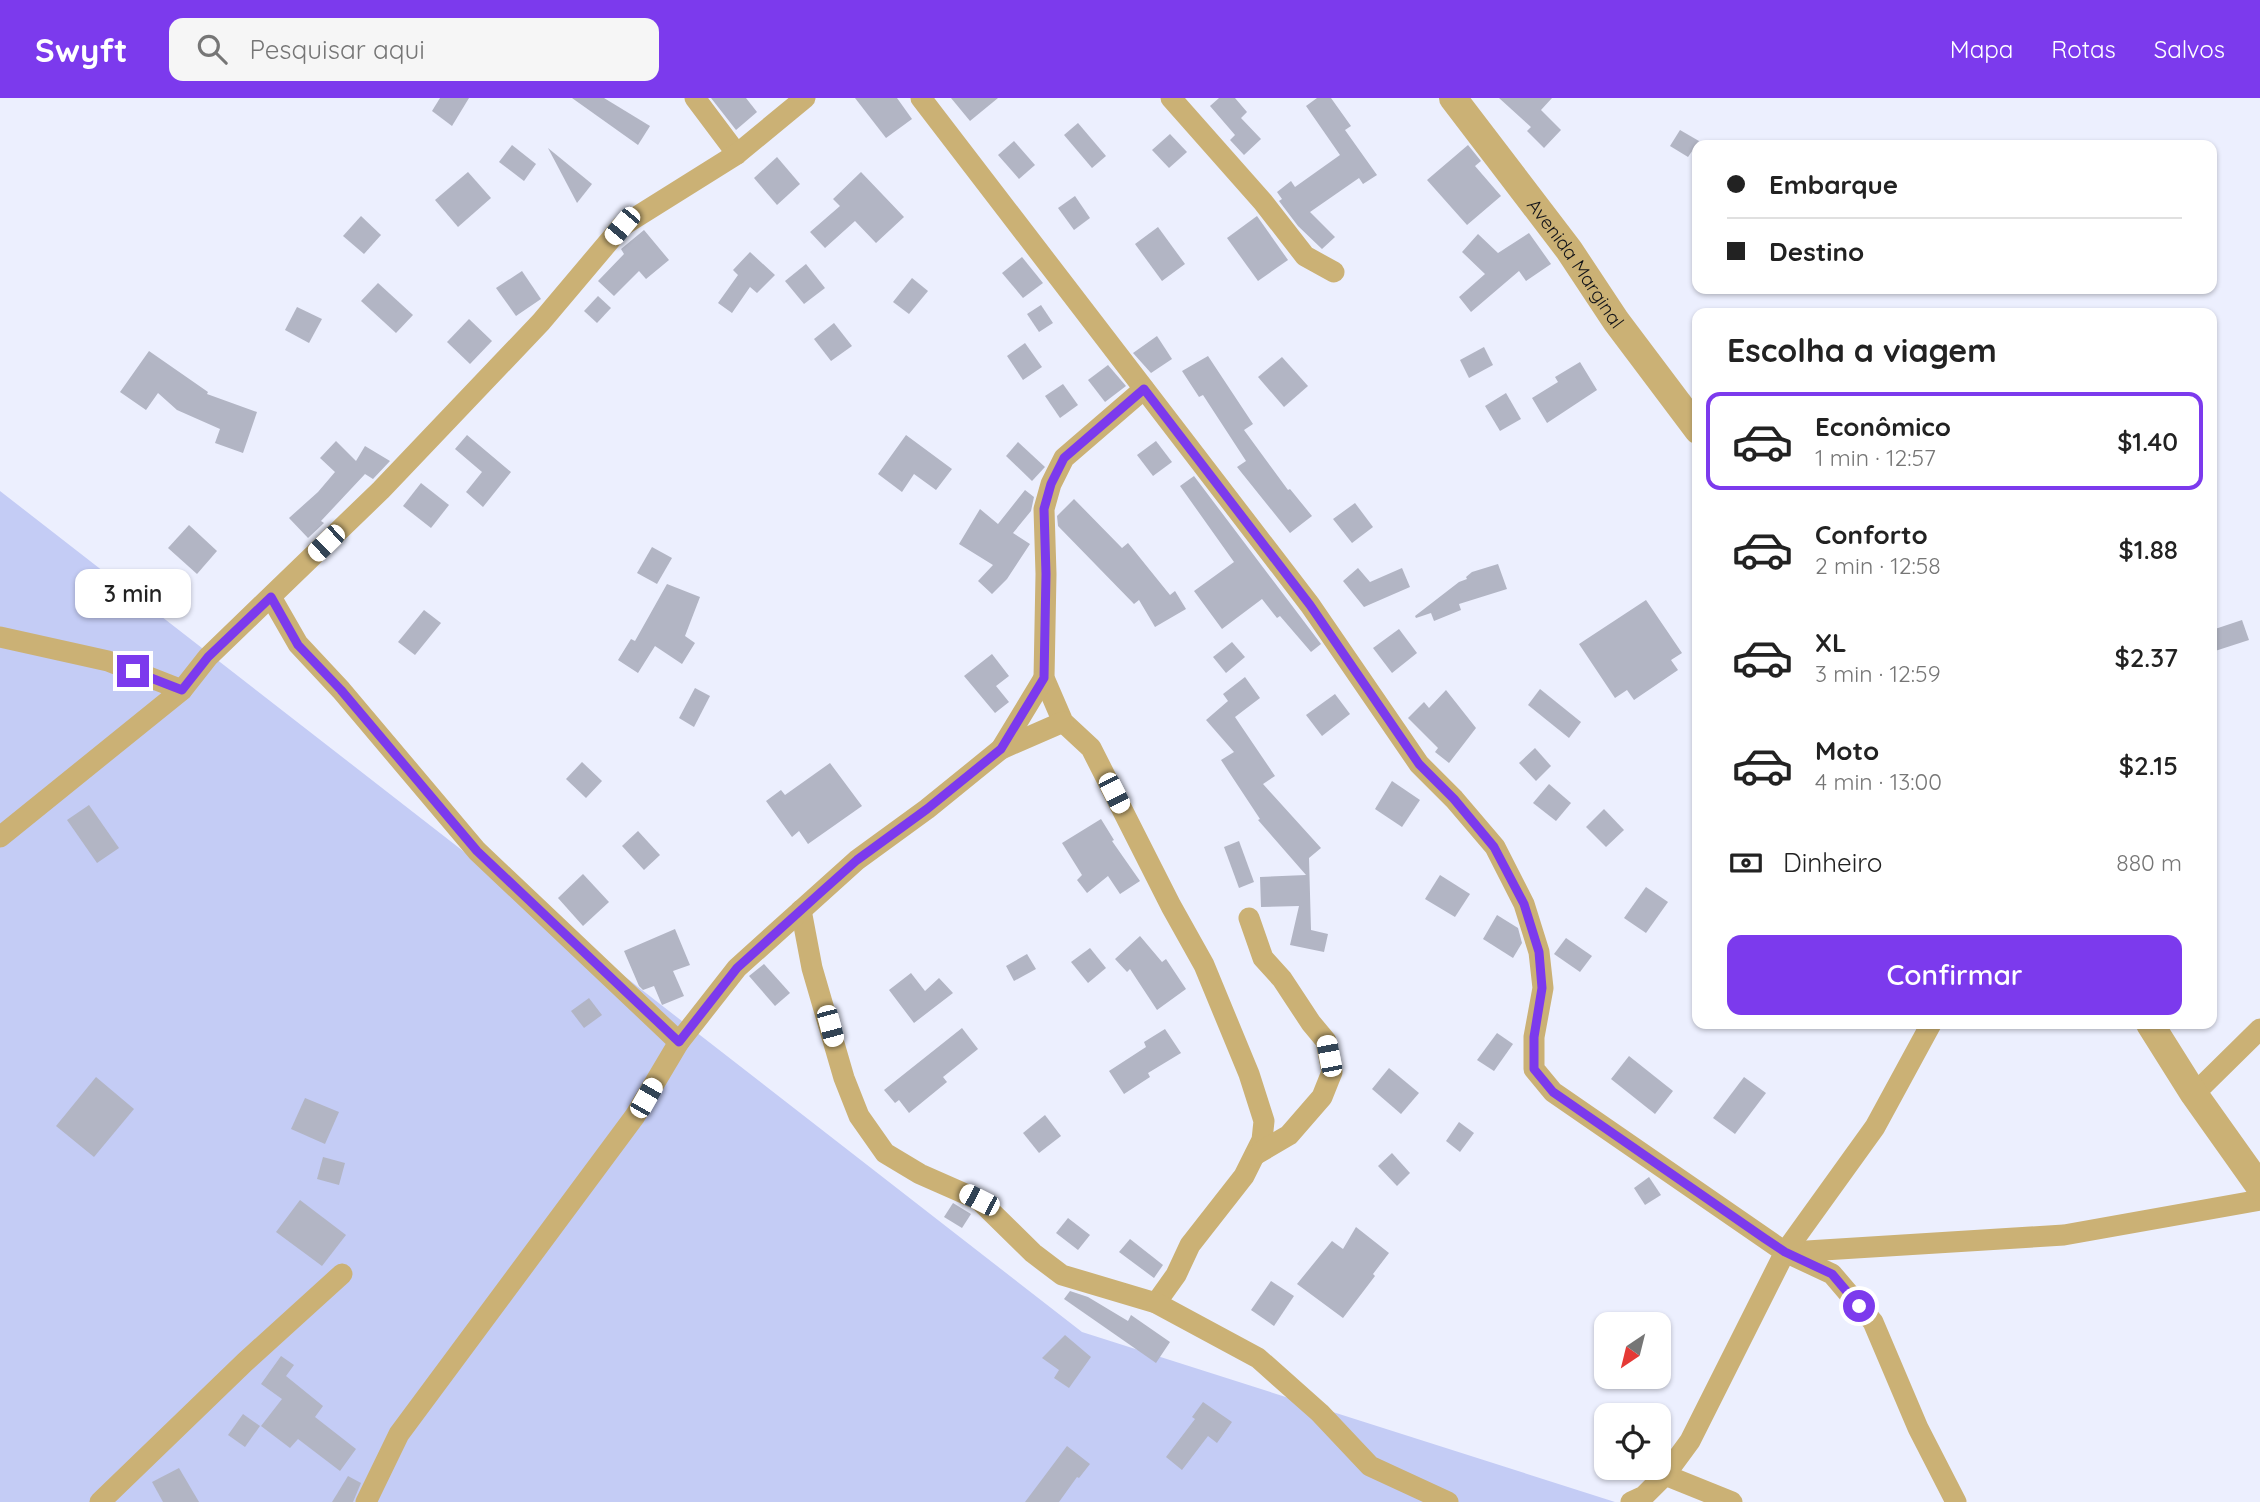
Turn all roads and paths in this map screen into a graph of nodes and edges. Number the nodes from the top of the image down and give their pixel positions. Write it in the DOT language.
graph roads {
  1 [pos="695,98"];
  2 [pos="805,98"];
  3 [pos="921,98"];
  4 [pos="1171,98"];
  5 [pos="1453,98"];
  6 [pos="737,154"];
  7 [pos="1334,272"];
  8 [pos="1144,389"];
  9 [pos="1692,422"];
  10 [pos="271,597"];
  11 [pos="0,637"];
  12 [pos="1044,678"];
  13 [pos="182,690"];
  14 [pos="1063,722"];
  15 [pos="1001,749"];
  16 [pos="0,837"];
  17 [pos="801,910"];
  18 [pos="1249,918"];
  19 [pos="1928,1029"];
  20 [pos="2153,1029"];
  21 [pos="2260,1029"];
  22 [pos="679,1042"];
  23 [pos="2194,1094"];
  24 [pos="1255,1155"];
  25 [pos="2260,1187"];
  26 [pos="2260,1200"];
  27 [pos="1785,1252"];
  28 [pos="342,1275"];
  29 [pos="1156,1303"];
  30 [pos="1671,1467"];
  31 [pos="1671,1477"];
  32 [pos="1660,1480"];
  33 [pos="109,1498"];
  34 [pos="366,1502"];
  35 [pos="1448,1502"];
  36 [pos="1631,1502"];
  37 [pos="1732,1502"];
  38 [pos="1956,1502"];
  1 -- 6 [label="street"];
  2 -- 6 [label="street"];
  3 -- 8 [label="street"];
  4 -- 7 [label="street"];
  5 -- 9 [label="street, Avenida Marginal"];
  6 -- 10 [label="street"];
  8 -- 12 [label="street"];
  8 -- 27 [label="street"];
  10 -- 13 [label="street"];
  10 -- 22 [label="street"];
  11 -- 13 [label="street"];
  12 -- 14 [label="street"];
  12 -- 15 [label="street"];
  13 -- 16 [label="street"];
  14 -- 15 [label="street"];
  14 -- 24 [label="street"];
  15 -- 17 [label="street"];
  17 -- 22 [label="street"];
  17 -- 29 [label="street"];
  18 -- 24 [label="street"];
  19 -- 27 [label="street"];
  20 -- 23 [label="street"];
  21 -- 23 [label="street"];
  22 -- 34 [label="street"];
  23 -- 25 [label="street"];
  24 -- 29 [label="street"];
  26 -- 27 [label="street"];
  27 -- 30 [label="street"];
  27 -- 38 [label="street"];
  28 -- 33 [label="street"];
  29 -- 35 [label="street"];
  31 -- 37 [label="street"];
  32 -- 36 [label="street"];
}
